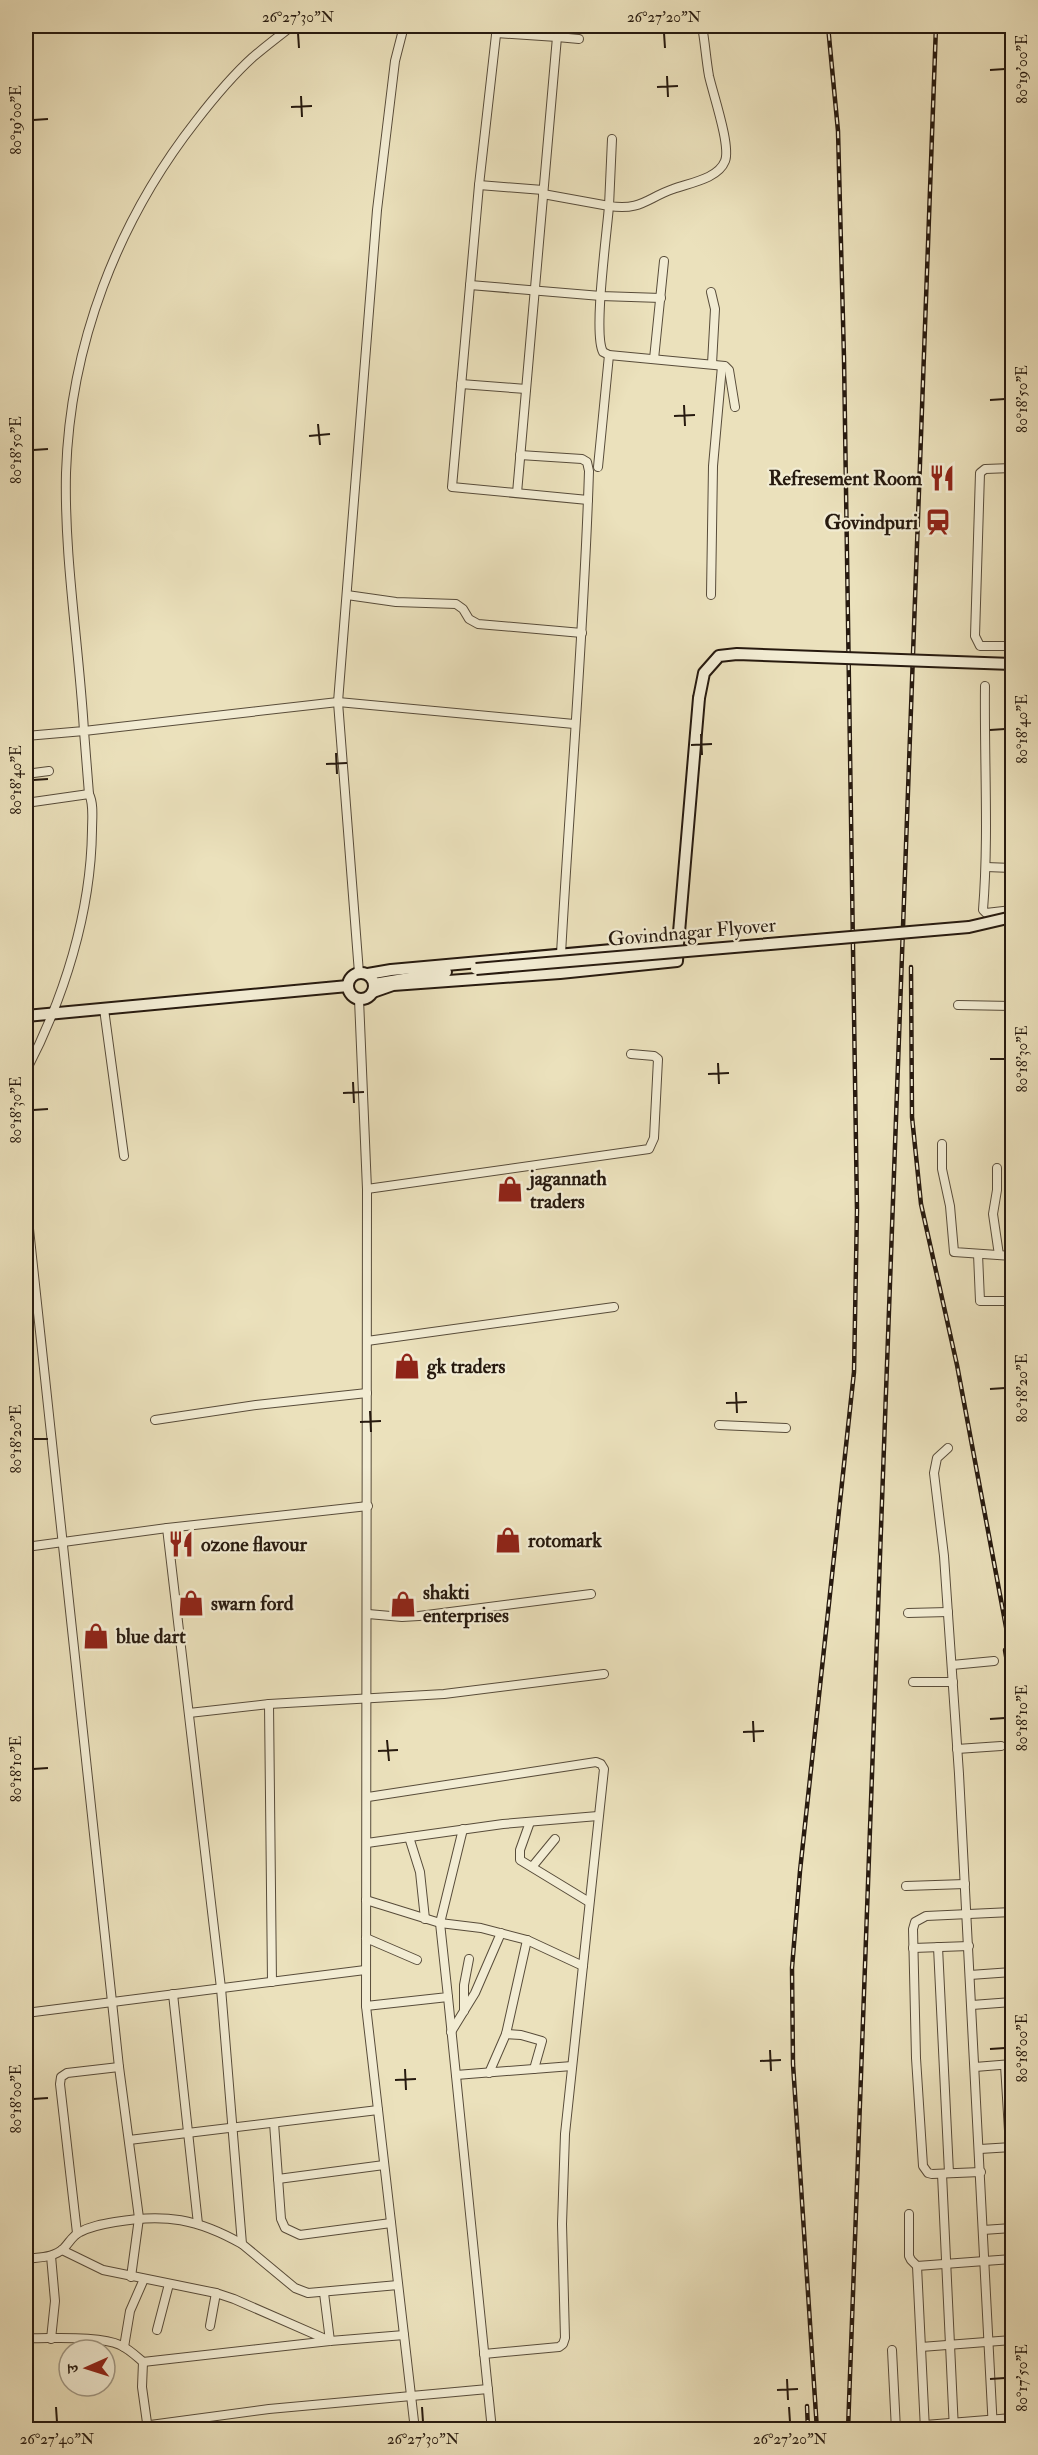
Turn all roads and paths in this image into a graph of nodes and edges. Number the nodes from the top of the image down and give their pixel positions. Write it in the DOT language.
graph roads {
  1 [pos="292,26"];
  2 [pos="404,26"];
  3 [pos="558,26"];
  4 [pos="702,26"];
  5 [pos="496,29"];
  6 [pos="557,38"];
  7 [pos="579,39"];
  8 [pos="612,139"];
  9 [pos="479,184"];
  10 [pos="543,192"];
  11 [pos="609,206"];
  12 [pos="664,261"];
  13 [pos="470,285"];
  14 [pos="534,291"];
  15 [pos="711,292"];
  16 [pos="601,296"];
  17 [pos="661,298"];
  18 [pos="609,355"];
  19 [pos="654,359"];
  20 [pos="712,364"];
  21 [pos="722,366"];
  22 [pos="461,384"];
  23 [pos="526,389"];
  24 [pos="735,407"];
  25 [pos="520,455"];
  26 [pos="598,468"];
  27 [pos="1012,468"];
  28 [pos="517,493"];
  29 [pos="588,500"];
  30 [pos="347,595"];
  31 [pos="711,595"];
  32 [pos="582,633"];
  33 [pos="1012,646"];
  34 [pos="1012,664"];
  35 [pos="984,686"];
  36 [pos="338,702"];
  37 [pos="574,724"];
  38 [pos="84,731"];
  39 [pos="26,736"];
  40 [pos="49,771"];
  41 [pos="26,774"];
  42 [pos="89,794"];
  43 [pos="26,803"];
  44 [pos="986,867"];
  45 [pos="1012,868"];
  46 [pos="1012,910"];
  47 [pos="1012,916"];
  48 [pos="678,945"];
  49 [pos="561,954"];
  50 [pos="363,973"];
  51 [pos="348,986"];
  52 [pos="374,988"];
  53 [pos="359,999"];
  54 [pos="958,1005"];
  55 [pos="1012,1006"];
  56 [pos="104,1008"];
  57 [pos="52,1014"];
  58 [pos="26,1016"];
  59 [pos="631,1054"];
  60 [pos="26,1071"];
  61 [pos="942,1144"];
  62 [pos="124,1156"];
  63 [pos="997,1168"];
  64 [pos="367,1189"];
  65 [pos="26,1201"];
  66 [pos="978,1254"];
  67 [pos="999,1255"];
  68 [pos="1012,1256"];
  69 [pos="1012,1301"];
  70 [pos="614,1307"];
  71 [pos="367,1341"];
  72 [pos="367,1393"];
  73 [pos="154,1420"];
  74 [pos="718,1425"];
  75 [pos="786,1428"];
  76 [pos="948,1448"];
  77 [pos="368,1506"];
  78 [pos="167,1528"];
  79 [pos="63,1542"];
  80 [pos="26,1547"];
  81 [pos="591,1594"];
  82 [pos="948,1612"];
  83 [pos="908,1613"];
  84 [pos="368,1614"];
  85 [pos="994,1661"];
  86 [pos="951,1665"];
  87 [pos="604,1674"];
  88 [pos="913,1682"];
  89 [pos="953,1682"];
  90 [pos="368,1696"];
  91 [pos="269,1704"];
  92 [pos="189,1713"];
  93 [pos="1001,1746"];
  94 [pos="957,1749"];
  95 [pos="368,1797"];
  96 [pos="598,1816"];
  97 [pos="530,1822"];
  98 [pos="463,1830"];
  99 [pos="409,1837"];
  100 [pos="555,1839"];
  101 [pos="367,1843"];
  102 [pos="532,1868"];
  103 [pos="965,1884"];
  104 [pos="906,1886"];
  105 [pos="366,1900"];
  106 [pos="589,1902"];
  107 [pos="967,1912"];
  108 [pos="1012,1912"];
  109 [pos="425,1919"];
  110 [pos="440,1923"];
  111 [pos="501,1933"];
  112 [pos="366,1938"];
  113 [pos="527,1940"];
  114 [pos="969,1946"];
  115 [pos="938,1947"];
  116 [pos="913,1948"];
  117 [pos="469,1959"];
  118 [pos="417,1960"];
  119 [pos="583,1966"];
  120 [pos="365,1970"];
  121 [pos="1012,1972"];
  122 [pos="970,1975"];
  123 [pos="272,1982"];
  124 [pos="221,1988"];
  125 [pos="173,1994"];
  126 [pos="448,1997"];
  127 [pos="112,2001"];
  128 [pos="1012,2002"];
  129 [pos="972,2005"];
  130 [pos="366,2006"];
  131 [pos="465,2012"];
  132 [pos="26,2013"];
  133 [pos="452,2032"];
  134 [pos="506,2034"];
  135 [pos="1009,2065"];
  136 [pos="572,2066"];
  137 [pos="119,2067"];
  138 [pos="975,2067"];
  139 [pos="534,2069"];
  140 [pos="489,2073"];
  141 [pos="456,2075"];
  142 [pos="378,2110"];
  143 [pos="273,2123"];
  144 [pos="234,2127"];
  145 [pos="189,2132"];
  146 [pos="129,2140"];
  147 [pos="1011,2147"];
  148 [pos="980,2149"];
  149 [pos="384,2165"];
  150 [pos="981,2172"];
  151 [pos="946,2174"];
  152 [pos="278,2178"];
  153 [pos="909,2214"];
  154 [pos="139,2217"];
  155 [pos="391,2223"];
  156 [pos="198,2224"];
  157 [pos="1012,2228"];
  158 [pos="983,2230"];
  159 [pos="77,2233"];
  160 [pos="242,2244"];
  161 [pos="62,2250"];
  162 [pos="51,2256"];
  163 [pos="26,2259"];
  164 [pos="1012,2259"];
  165 [pos="985,2261"];
  166 [pos="947,2264"];
  167 [pos="917,2266"];
  168 [pos="131,2277"];
  169 [pos="144,2279"];
  170 [pos="168,2284"];
  171 [pos="398,2285"];
  172 [pos="216,2293"];
  173 [pos="324,2293"];
  174 [pos="210,2326"];
  175 [pos="157,2330"];
  176 [pos="404,2335"];
  177 [pos="26,2338"];
  178 [pos="51,2339"];
  179 [pos="330,2340"];
  180 [pos="1012,2340"];
  181 [pos="990,2342"];
  182 [pos="950,2345"];
  183 [pos="124,2347"];
  184 [pos="921,2348"];
  185 [pos="892,2350"];
  186 [pos="484,2354"];
  187 [pos="143,2362"];
  188 [pos="488,2389"];
  189 [pos="411,2395"];
  190 [pos="1012,2418"];
  191 [pos="993,2420"];
  192 [pos="954,2426"];
  193 [pos="925,2427"];
  194 [pos="147,2428"];
  195 [pos="113,2430"];
  196 [pos="415,2430"];
  197 [pos="492,2430"];
  198 [pos="896,2430"];
  199 [pos="993,2430"];
  1 -- 38 [label="street"];
  2 -- 30 [label="street"];
  3 -- 6 [label="street"];
  4 -- 11 [label="street"];
  5 -- 6 [label="street"];
  5 -- 9 [label="street"];
  6 -- 7 [label="street"];
  6 -- 10 [label="street"];
  8 -- 11 [label="street"];
  9 -- 10 [label="street"];
  9 -- 13 [label="street"];
  10 -- 11 [label="street"];
  10 -- 14 [label="street"];
  11 -- 16 [label="street"];
  12 -- 17 [label="street"];
  13 -- 14 [label="street"];
  13 -- 22 [label="street"];
  14 -- 16 [label="street"];
  14 -- 23 [label="street"];
  15 -- 20 [label="street"];
  16 -- 17 [label="street"];
  16 -- 18 [label="street"];
  17 -- 19 [label="street"];
  18 -- 19 [label="street"];
  18 -- 26 [label="street"];
  19 -- 20 [label="street"];
  20 -- 21 [label="street"];
  21 -- 24 [label="street"];
  21 -- 31 [label="street"];
  22 -- 23 [label="street"];
  22 -- 28 [label="street"];
  23 -- 25 [label="street"];
  25 -- 28 [label="street"];
  25 -- 29 [label="street"];
  27 -- 33 [label="street"];
  28 -- 29 [label="street"];
  29 -- 32 [label="street"];
  30 -- 32 [label="street"];
  30 -- 36 [label="street"];
  32 -- 37 [label="street"];
  34 -- 48 [label="main road, Govindnagar Flyover, bridge"];
  35 -- 44 [label="street"];
  36 -- 37 [label="street"];
  36 -- 38 [label="street"];
  36 -- 50 [label="street"];
  37 -- 49 [label="street"];
  38 -- 39 [label="street"];
  38 -- 42 [label="street"];
  40 -- 41 [label="street"];
  42 -- 43 [label="street"];
  42 -- 57 [label="street"];
  44 -- 45 [label="street"];
  44 -- 46 [label="street"];
  47 -- 52 [label="main road, Govindnagar Flyover, bridge"];
  48 -- 49 [label="main road"];
  48 -- 52 [label="main road"];
  49 -- 50 [label="main road"];
  50 -- 51 [label="main road"];
  50 -- 52 [label="main road"];
  51 -- 53 [label="main road"];
  51 -- 56 [label="main road"];
  52 -- 53 [label="main road"];
  53 -- 64 [label="street"];
  54 -- 55 [label="street"];
  56 -- 57 [label="main road"];
  56 -- 62 [label="street"];
  57 -- 58 [label="main road"];
  57 -- 60 [label="street"];
  59 -- 64 [label="street"];
  61 -- 66 [label="street"];
  63 -- 67 [label="street"];
  64 -- 71 [label="street"];
  65 -- 79 [label="street"];
  66 -- 67 [label="street"];
  66 -- 69 [label="street"];
  67 -- 68 [label="street"];
  70 -- 71 [label="street"];
  71 -- 72 [label="street"];
  72 -- 73 [label="street"];
  72 -- 77 [label="street"];
  74 -- 75 [label="street"];
  76 -- 82 [label="street"];
  77 -- 78 [label="street"];
  77 -- 84 [label="street"];
  78 -- 79 [label="street"];
  78 -- 92 [label="street"];
  79 -- 80 [label="street"];
  79 -- 127 [label="street"];
  81 -- 84 [label="street"];
  82 -- 83 [label="street"];
  82 -- 86 [label="street"];
  84 -- 90 [label="street"];
  85 -- 86 [label="street"];
  86 -- 89 [label="street"];
  87 -- 90 [label="street"];
  88 -- 89 [label="street"];
  89 -- 94 [label="street"];
  90 -- 91 [label="street"];
  90 -- 95 [label="street"];
  91 -- 92 [label="street"];
  91 -- 123 [label="street"];
  92 -- 124 [label="street"];
  93 -- 94 [label="street"];
  94 -- 103 [label="street"];
  95 -- 96 [label="street"];
  95 -- 101 [label="street"];
  96 -- 97 [label="street"];
  96 -- 106 [label="street"];
  97 -- 98 [label="street"];
  97 -- 102 [label="street"];
  98 -- 99 [label="street"];
  98 -- 110 [label="street"];
  99 -- 101 [label="street"];
  99 -- 109 [label="street"];
  100 -- 102 [label="street"];
  101 -- 105 [label="street"];
  102 -- 106 [label="street"];
  103 -- 104 [label="street"];
  103 -- 107 [label="street"];
  105 -- 109 [label="street"];
  105 -- 112 [label="street"];
  106 -- 119 [label="street"];
  107 -- 108 [label="street"];
  107 -- 114 [label="street"];
  107 -- 116 [label="street"];
  109 -- 110 [label="street"];
  110 -- 111 [label="street"];
  110 -- 126 [label="street"];
  111 -- 113 [label="street"];
  111 -- 131 [label="street"];
  112 -- 118 [label="street"];
  112 -- 120 [label="street"];
  113 -- 119 [label="street"];
  113 -- 134 [label="street"];
  114 -- 115 [label="street"];
  114 -- 122 [label="street"];
  115 -- 116 [label="street"];
  115 -- 151 [label="street"];
  116 -- 151 [label="street"];
  117 -- 131 [label="street"];
  119 -- 136 [label="street"];
  120 -- 123 [label="street"];
  120 -- 130 [label="street"];
  121 -- 122 [label="street"];
  122 -- 129 [label="street"];
  123 -- 124 [label="street"];
  124 -- 125 [label="street"];
  124 -- 144 [label="street"];
  125 -- 127 [label="street"];
  125 -- 145 [label="street"];
  126 -- 130 [label="street"];
  126 -- 133 [label="street"];
  127 -- 132 [label="street"];
  127 -- 137 [label="street"];
  128 -- 129 [label="street"];
  129 -- 138 [label="street"];
  130 -- 142 [label="street"];
  131 -- 133 [label="street"];
  133 -- 141 [label="street"];
  134 -- 139 [label="street"];
  134 -- 140 [label="street"];
  135 -- 138 [label="street"];
  135 -- 147 [label="street"];
  136 -- 139 [label="street"];
  136 -- 186 [label="street"];
  137 -- 146 [label="street"];
  137 -- 159 [label="street"];
  138 -- 148 [label="street"];
  139 -- 140 [label="street"];
  140 -- 141 [label="street"];
  141 -- 186 [label="street"];
  142 -- 143 [label="street"];
  142 -- 149 [label="street"];
  143 -- 144 [label="street"];
  143 -- 152 [label="street"];
  144 -- 145 [label="street"];
  144 -- 160 [label="street"];
  145 -- 146 [label="street"];
  145 -- 156 [label="street"];
  146 -- 154 [label="street"];
  147 -- 148 [label="street"];
  148 -- 150 [label="street"];
  149 -- 152 [label="street"];
  149 -- 155 [label="street"];
  150 -- 151 [label="street"];
  150 -- 158 [label="street"];
  151 -- 166 [label="street"];
  152 -- 155 [label="street"];
  153 -- 167 [label="street"];
  154 -- 156 [label="street"];
  154 -- 159 [label="street"];
  154 -- 168 [label="street"];
  155 -- 171 [label="street"];
  156 -- 160 [label="street"];
  157 -- 158 [label="street"];
  158 -- 165 [label="street"];
  159 -- 161 [label="street"];
  160 -- 173 [label="street"];
  161 -- 162 [label="street"];
  161 -- 168 [label="street"];
  162 -- 163 [label="street"];
  162 -- 178 [label="street"];
  164 -- 165 [label="street"];
  165 -- 166 [label="street"];
  165 -- 181 [label="street"];
  166 -- 167 [label="street"];
  166 -- 182 [label="street"];
  167 -- 184 [label="street"];
  168 -- 169 [label="street"];
  169 -- 170 [label="street"];
  169 -- 183 [label="street"];
  170 -- 172 [label="street"];
  170 -- 175 [label="street"];
  171 -- 173 [label="street"];
  171 -- 176 [label="street"];
  172 -- 174 [label="street"];
  172 -- 179 [label="street"];
  173 -- 179 [label="street"];
  176 -- 179 [label="street"];
  176 -- 189 [label="street"];
  177 -- 178 [label="street"];
  178 -- 183 [label="street"];
  179 -- 187 [label="street"];
  180 -- 181 [label="street"];
  181 -- 182 [label="street"];
  181 -- 191 [label="street"];
  182 -- 184 [label="street"];
  182 -- 192 [label="street"];
  183 -- 187 [label="street"];
  184 -- 193 [label="street"];
  185 -- 198 [label="street"];
  186 -- 188 [label="street"];
  187 -- 194 [label="street"];
  188 -- 189 [label="street"];
  188 -- 197 [label="street"];
  189 -- 194 [label="street"];
  189 -- 196 [label="street"];
  190 -- 191 [label="street"];
  191 -- 192 [label="street"];
  191 -- 199 [label="street"];
  192 -- 193 [label="street"];
  194 -- 195 [label="street"];
}
